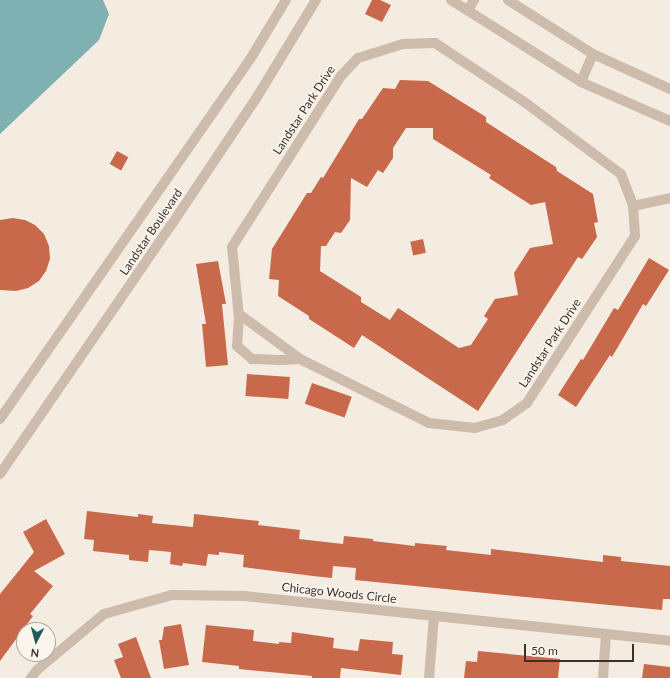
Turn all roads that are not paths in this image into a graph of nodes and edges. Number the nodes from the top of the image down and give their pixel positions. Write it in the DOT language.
graph roads {
  1 [pos="286,0"];
  2 [pos="316,0"];
  3 [pos="451,0"];
  4 [pos="474,0"];
  5 [pos="508,0"];
  6 [pos="468,10"];
  7 [pos="593,54"];
  8 [pos="581,82"];
  9 [pos="670,89"];
  10 [pos="670,121"];
  11 [pos="670,198"];
  12 [pos="633,206"];
  13 [pos="239,314"];
  14 [pos="300,359"];
  15 [pos="0,419"];
  16 [pos="0,474"];
  17 [pos="434,616"];
  18 [pos="606,634"];
  19 [pos="670,641"];
  20 [pos="31,678"];
  21 [pos="429,678"];
  22 [pos="603,678"];
  1 -- 15 [label="street, Landstar Boulevard"];
  2 -- 16 [label="street, Landstar Boulevard"];
  3 -- 6 [label="street"];
  4 -- 6 [label="street"];
  5 -- 7 [label="street"];
  6 -- 8 [label="street"];
  7 -- 8 [label="street"];
  7 -- 9 [label="street"];
  8 -- 10 [label="street"];
  11 -- 12 [label="street"];
  12 -- 13 [label="street, Landstar Park Drive"];
  12 -- 14 [label="street, Landstar Park Drive"];
  13 -- 14 [label="street, Landstar Park Drive"];
  13 -- 14 [label="street, Landstar Park Drive"];
  17 -- 18 [label="street, Chicago Woods Circle"];
  17 -- 20 [label="street, Chicago Woods Circle"];
  17 -- 21 [label="street"];
  18 -- 19 [label="street, Chicago Woods Circle"];
  18 -- 22 [label="street"];
}
